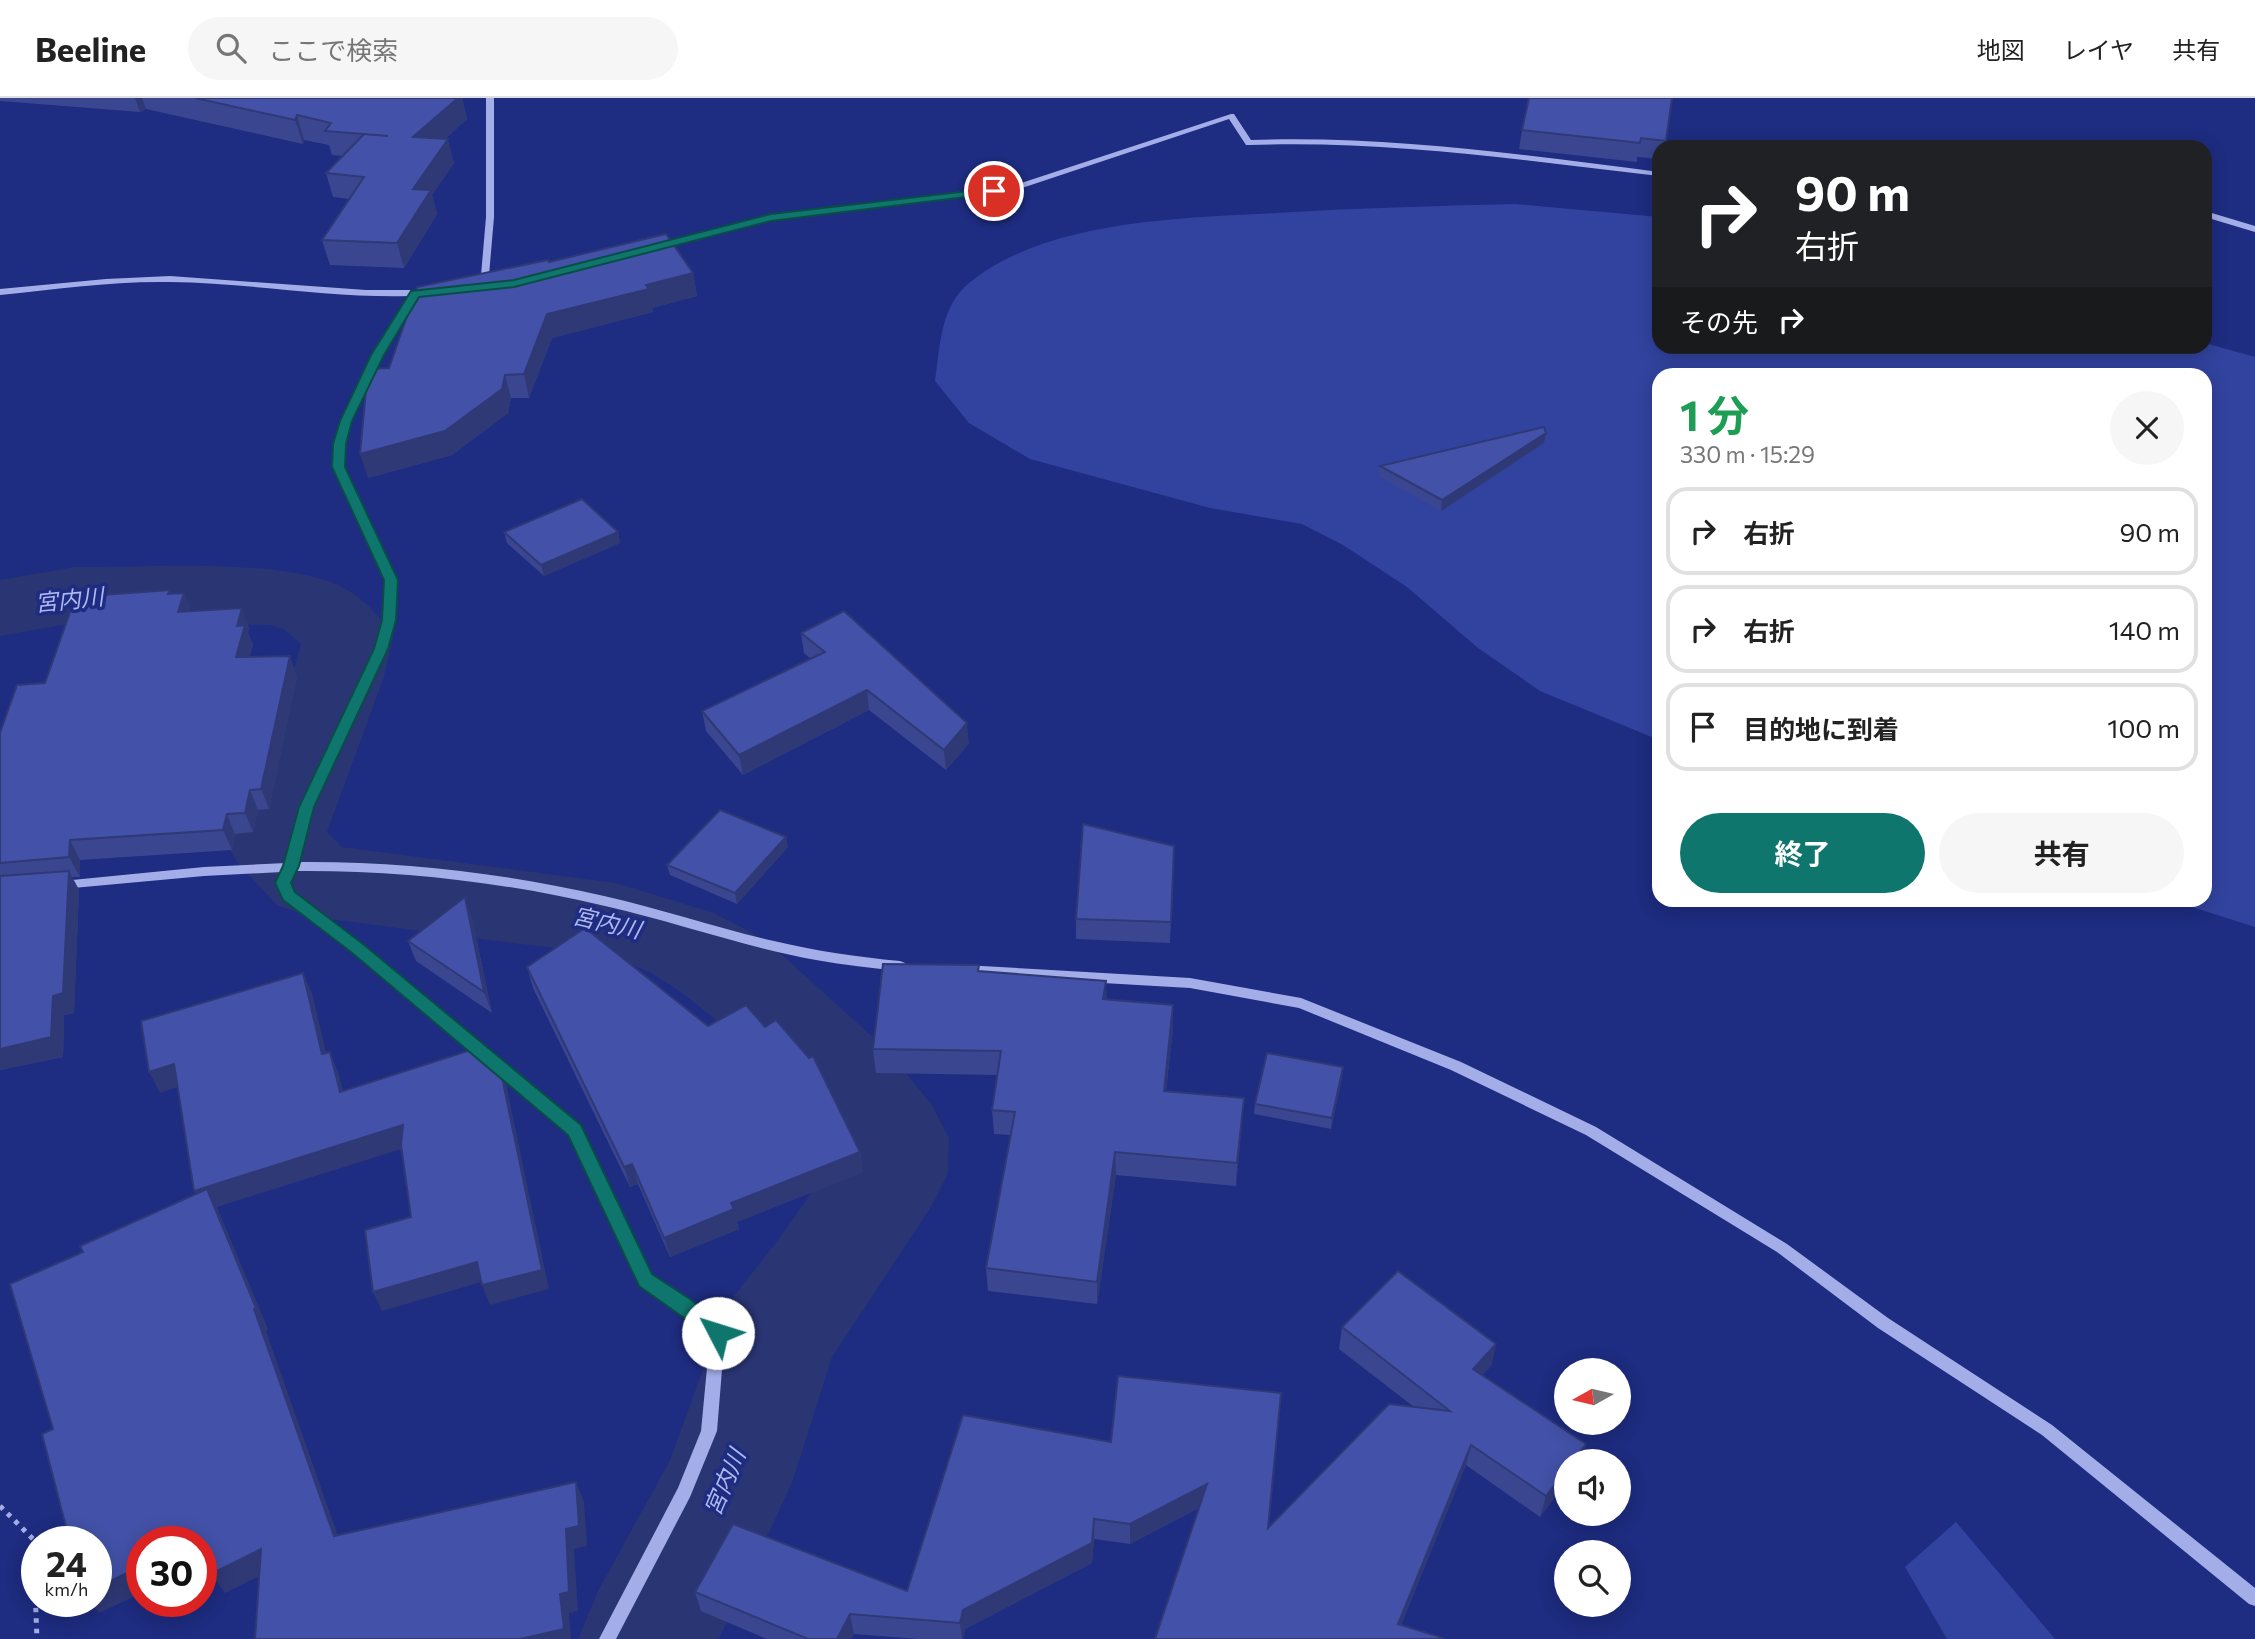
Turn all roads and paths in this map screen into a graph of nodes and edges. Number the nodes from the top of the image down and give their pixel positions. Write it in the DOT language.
graph roads {
  1 [pos="490,98"];
  2 [pos="1652,173"];
  3 [pos="2212,216"];
  4 [pos="2255,229"];
  5 [pos="642,253"];
  6 [pos="494,286"];
  7 [pos="484,287"];
  8 [pos="473,289"];
  9 [pos="0,292"];
  10 [pos="439,292"];
  11 [pos="415,294"];
  12 [pos="291,866"];
  13 [pos="52,886"];
  14 [pos="915,967"];
  15 [pos="942,969"];
  16 [pos="0,1506"];
  17 [pos="2255,1598"];
  18 [pos="37,1639"];
  19 [pos="607,1639"];
  1 -- 7 [label="street"];
  2 -- 5 [label="street"];
  3 -- 4 [label="street"];
  6 -- 7 [label="street"];
  7 -- 8 [label="street"];
  9 -- 11 [label="street"];
  10 -- 11 [label="street"];
  11 -- 12 [label="street"];
  12 -- 13 [label="street"];
  12 -- 14 [label="street"];
  12 -- 19 [label="street"];
  15 -- 17 [label="street"];
  16 -- 18 [label="path"];
}
